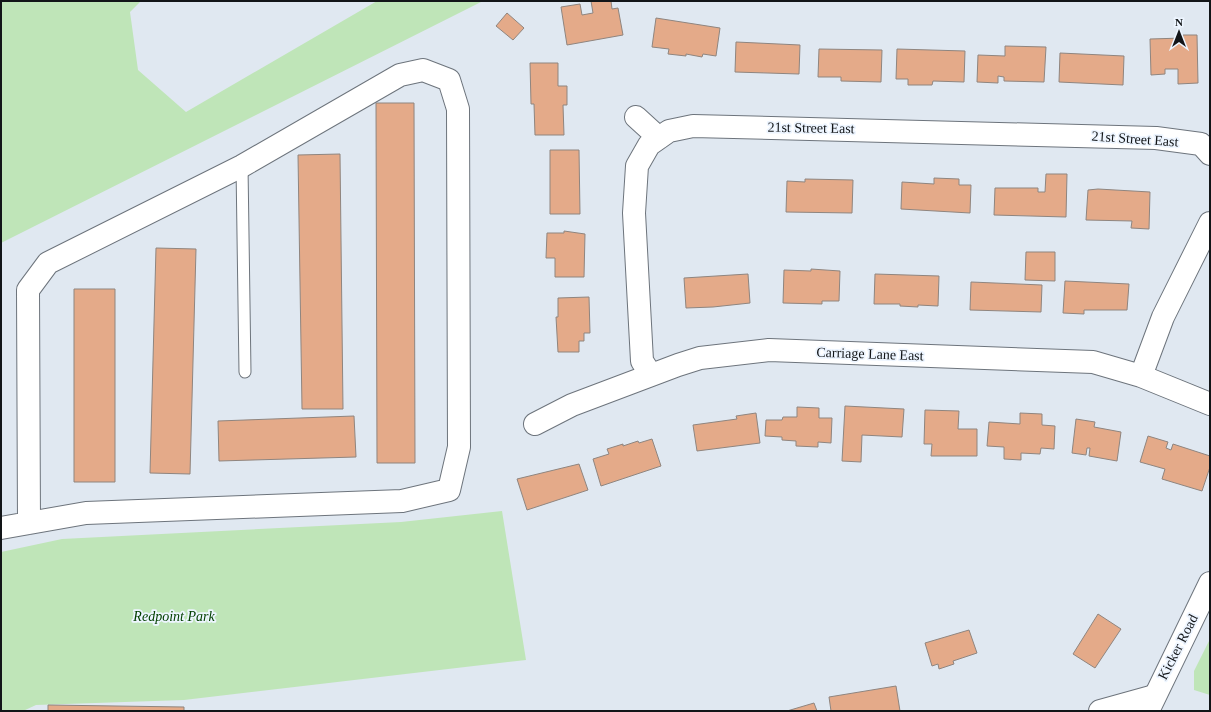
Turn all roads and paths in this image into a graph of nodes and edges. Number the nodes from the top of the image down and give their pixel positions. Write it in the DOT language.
graph roads {
  1 [pos="636,117"];
  2 [pos="659,138"];
  3 [pos="1210,154"];
  4 [pos="242,166"];
  5 [pos="1210,223"];
  6 [pos="245,372"];
  7 [pos="651,375"];
  8 [pos="1141,376"];
  9 [pos="1210,404"];
  10 [pos="535,424"];
  11 [pos="29,523"];
  12 [pos="1,528"];
  13 [pos="1210,583"];
  14 [pos="1151,704"];
  15 [pos="1100,711"];
  1 -- 2 [label="street"];
  2 -- 3 [label="street, 21st Street East"];
  2 -- 7 [label="street, 21st Street East"];
  4 -- 6 [label="lane"];
  4 -- 11 [label="street"];
  4 -- 11 [label="street"];
  5 -- 8 [label="street"];
  7 -- 8 [label="street, Carriage Lane East"];
  7 -- 10 [label="street, Carriage Lane East"];
  8 -- 9 [label="street, Carriage Lane East"];
  11 -- 12 [label="street"];
  13 -- 14 [label="street, Kicker Road"];
  14 -- 15 [label="street"];
}
